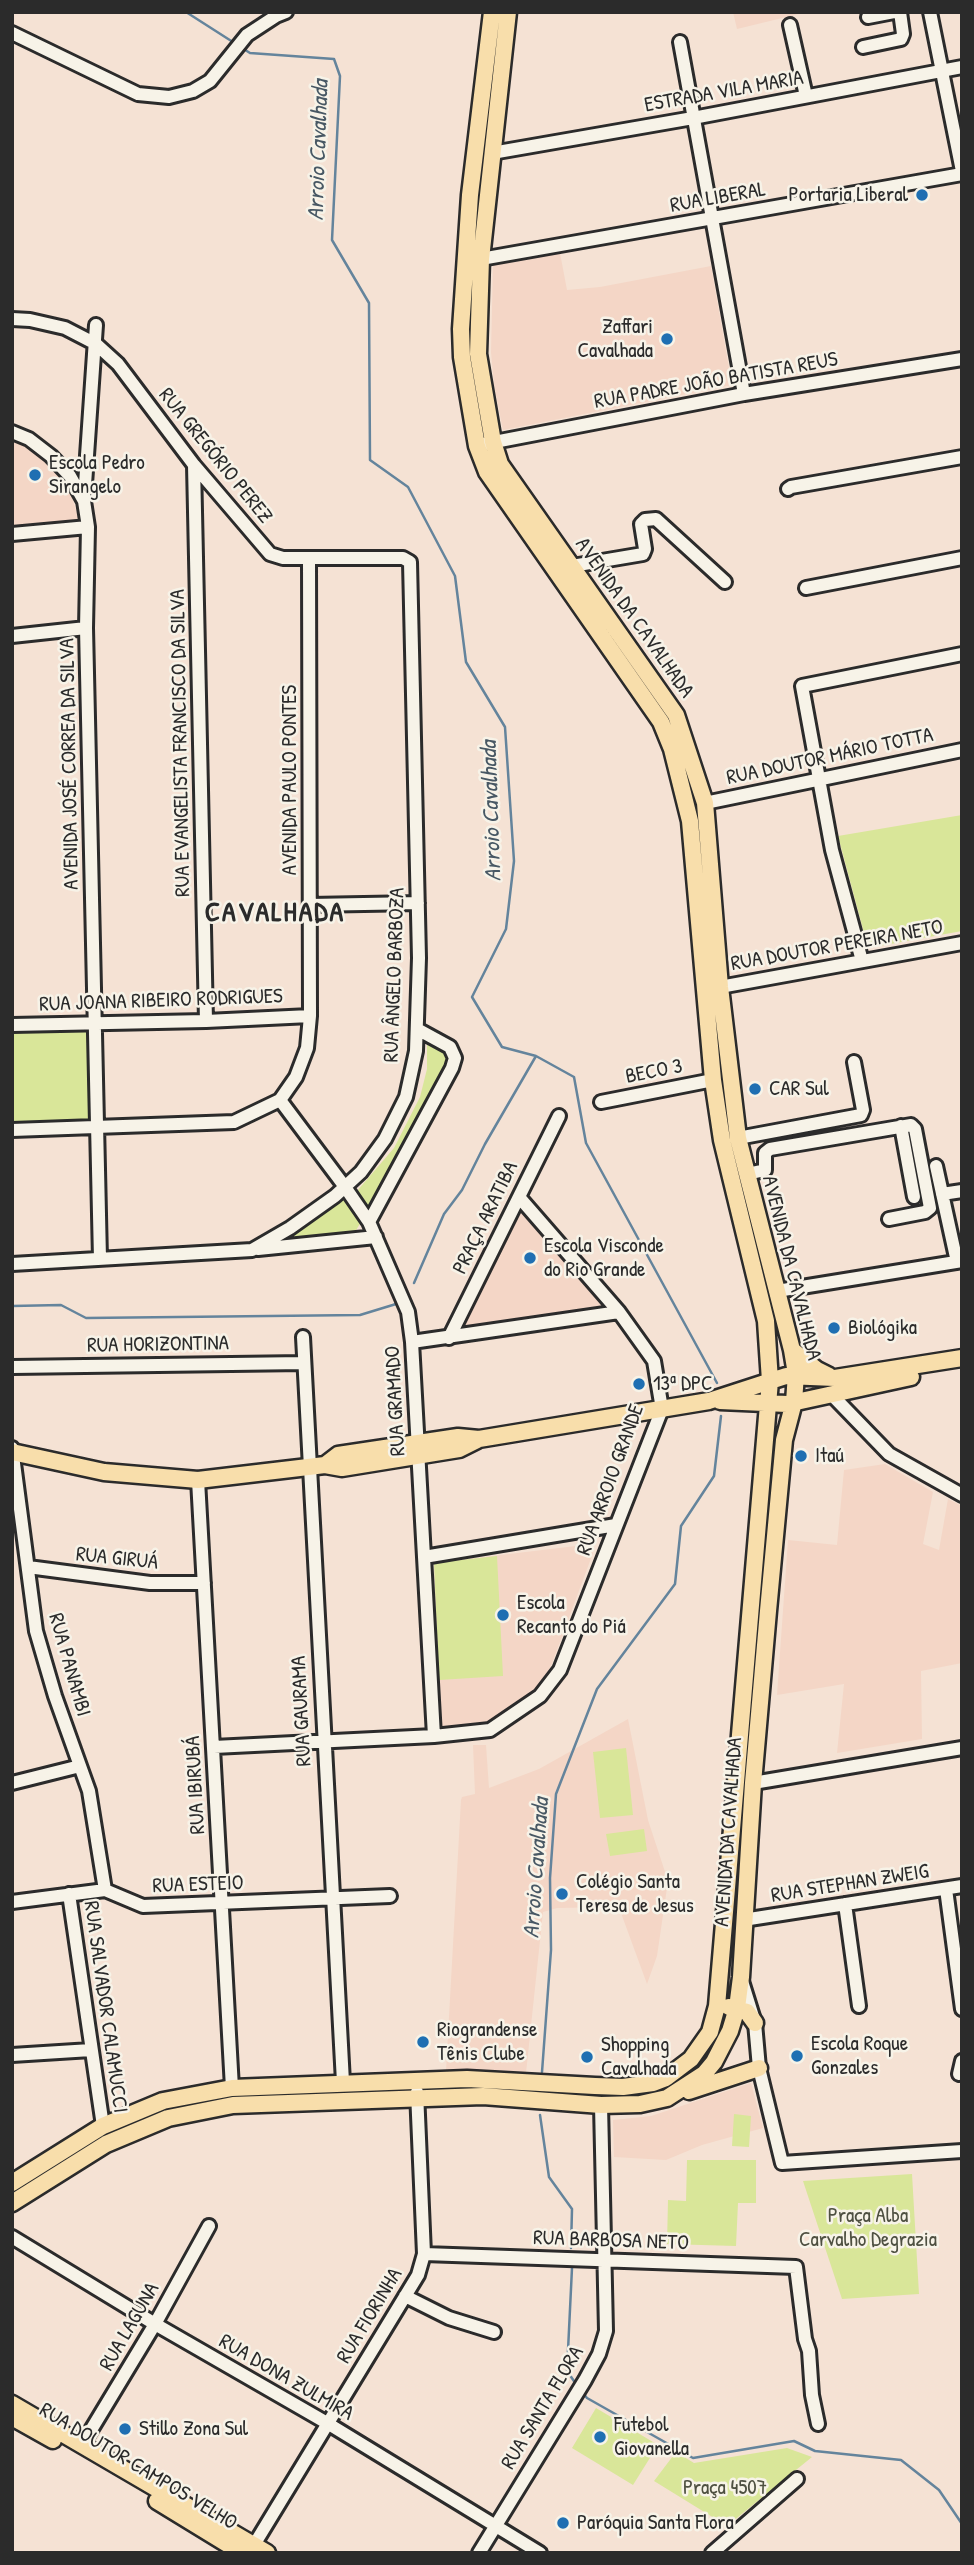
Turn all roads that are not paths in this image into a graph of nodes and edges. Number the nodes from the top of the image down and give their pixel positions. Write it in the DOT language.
graph roads {
  1 [pos="286,12"];
  2 [pos="492,12"];
  3 [pos="508,12"];
  4 [pos="894,12"];
  5 [pos="900,12"];
  6 [pos="930,12"];
  7 [pos="869,17"];
  8 [pos="790,25"];
  9 [pos="12,33"];
  10 [pos="680,42"];
  11 [pos="863,47"];
  12 [pos="962,67"];
  13 [pos="940,71"];
  14 [pos="806,96"];
  15 [pos="693,118"];
  16 [pos="492,153"];
  17 [pos="962,172"];
  18 [pos="470,195"];
  19 [pos="713,218"];
  20 [pos="481,259"];
  21 [pos="12,320"];
  22 [pos="96,325"];
  23 [pos="96,344"];
  24 [pos="962,359"];
  25 [pos="744,394"];
  26 [pos="12,432"];
  27 [pos="485,444"];
  28 [pos="962,457"];
  29 [pos="194,465"];
  30 [pos="788,489"];
  31 [pos="84,501"];
  32 [pos="88,527"];
  33 [pos="12,534"];
  34 [pos="309,558"];
  35 [pos="962,558"];
  36 [pos="408,560"];
  37 [pos="572,566"];
  38 [pos="725,582"];
  39 [pos="806,588"];
  40 [pos="86,628"];
  41 [pos="12,636"];
  42 [pos="962,654"];
  43 [pos="672,749"];
  44 [pos="962,750"];
  45 [pos="819,779"];
  46 [pos="705,803"];
  47 [pos="418,903"];
  48 [pos="310,905"];
  49 [pos="962,943"];
  50 [pos="862,961"];
  51 [pos="720,986"];
  52 [pos="310,1016"];
  53 [pos="206,1021"];
  54 [pos="94,1022"];
  55 [pos="12,1025"];
  56 [pos="417,1029"];
  57 [pos="854,1062"];
  58 [pos="713,1080"];
  59 [pos="280,1100"];
  60 [pos="601,1102"];
  61 [pos="559,1116"];
  62 [pos="901,1126"];
  63 [pos="97,1128"];
  64 [pos="12,1130"];
  65 [pos="738,1138"];
  66 [pos="936,1166"];
  67 [pos="747,1174"];
  68 [pos="345,1187"];
  69 [pos="962,1191"];
  70 [pos="942,1194"];
  71 [pos="519,1197"];
  72 [pos="914,1197"];
  73 [pos="889,1219"];
  74 [pos="369,1222"];
  75 [pos="376,1237"];
  76 [pos="252,1250"];
  77 [pos="100,1259"];
  78 [pos="959,1261"];
  79 [pos="12,1264"];
  80 [pos="777,1291"];
  81 [pos="619,1312"];
  82 [pos="303,1337"];
  83 [pos="449,1338"];
  84 [pos="412,1342"];
  85 [pos="792,1350"];
  86 [pos="962,1358"];
  87 [pos="304,1363"];
  88 [pos="12,1367"];
  89 [pos="962,1368"];
  90 [pos="796,1374"];
  91 [pos="770,1381"];
  92 [pos="832,1386"];
  93 [pos="709,1401"];
  94 [pos="794,1402"];
  95 [pos="768,1404"];
  96 [pos="662,1409"];
  97 [pos="417,1450"];
  98 [pos="13,1451"];
  99 [pos="317,1466"];
  100 [pos="198,1480"];
  101 [pos="962,1495"];
  102 [pos="616,1525"];
  103 [pos="424,1557"];
  104 [pos="28,1567"];
  105 [pos="204,1583"];
  106 [pos="434,1736"];
  107 [pos="741,1741"];
  108 [pos="323,1742"];
  109 [pos="214,1747"];
  110 [pos="962,1748"];
  111 [pos="79,1766"];
  112 [pos="12,1783"];
  113 [pos="753,1783"];
  114 [pos="962,1886"];
  115 [pos="946,1889"];
  116 [pos="105,1890"];
  117 [pos="69,1894"];
  118 [pos="390,1896"];
  119 [pos="332,1899"];
  120 [pos="12,1902"];
  121 [pos="221,1904"];
  122 [pos="845,1905"];
  123 [pos="743,1920"];
  124 [pos="959,1964"];
  125 [pos="741,1977"];
  126 [pos="718,2006"];
  127 [pos="859,2006"];
  128 [pos="737,2008"];
  129 [pos="962,2009"];
  130 [pos="755,2023"];
  131 [pos="91,2050"];
  132 [pos="12,2055"];
  133 [pos="759,2068"];
  134 [pos="416,2080"];
  135 [pos="343,2082"];
  136 [pos="653,2083"];
  137 [pos="232,2088"];
  138 [pos="417,2097"];
  139 [pos="667,2098"];
  140 [pos="601,2105"];
  141 [pos="103,2126"];
  142 [pos="962,2151"];
  143 [pos="12,2183"];
  144 [pos="12,2203"];
  145 [pos="209,2226"];
  146 [pos="12,2236"];
  147 [pos="424,2254"];
  148 [pos="604,2259"];
  149 [pos="405,2297"];
  150 [pos="155,2324"];
  151 [pos="494,2332"];
  152 [pos="12,2404"];
  153 [pos="12,2417"];
  154 [pos="327,2423"];
  155 [pos="818,2424"];
  156 [pos="82,2445"];
  157 [pos="797,2479"];
  158 [pos="495,2525"];
  159 [pos="254,2550"];
  160 [pos="715,2552"];
  161 [pos="479,2553"];
  162 [pos="540,2553"];
  1 -- 9 [label="street"];
  2 -- 18 [label="main road, AVENIDA DA CAVALHADA"];
  3 -- 16 [label="main road, AVENIDA DA CAVALHADA"];
  4 -- 7 [label="street"];
  5 -- 11 [label="street"];
  6 -- 13 [label="street"];
  8 -- 14 [label="street"];
  10 -- 15 [label="street"];
  12 -- 13 [label="street, ESTRADA VILA MARIA"];
  13 -- 14 [label="street, ESTRADA VILA MARIA"];
  13 -- 17 [label="street"];
  14 -- 15 [label="street, ESTRADA VILA MARIA"];
  15 -- 16 [label="street, ESTRADA VILA MARIA"];
  15 -- 19 [label="street"];
  16 -- 20 [label="main road, AVENIDA DA CAVALHADA"];
  17 -- 19 [label="street, RUA LIBERAL"];
  18 -- 20 [label="main road"];
  18 -- 27 [label="main road, AVENIDA DA CAVALHADA"];
  19 -- 20 [label="street, RUA LIBERAL"];
  19 -- 25 [label="street"];
  20 -- 27 [label="main road, AVENIDA DA CAVALHADA"];
  21 -- 23 [label="street, RUA GREGÓRIO PEREZ"];
  22 -- 23 [label="street"];
  23 -- 29 [label="street, RUA GREGÓRIO PEREZ"];
  23 -- 31 [label="street"];
  24 -- 25 [label="street, RUA PADRE JOÃO BATISTA REUS"];
  25 -- 27 [label="street, RUA PADRE JOÃO BATISTA REUS"];
  26 -- 31 [label="street, AVENIDA JOSÉ CORREA DA SILVA"];
  27 -- 37 [label="main road, AVENIDA DA CAVALHADA"];
  27 -- 43 [label="main road, AVENIDA DA CAVALHADA"];
  28 -- 30 [label="street"];
  29 -- 34 [label="street, RUA GREGÓRIO PEREZ"];
  29 -- 53 [label="street, RUA EVANGELISTA FRANCISCO DA SILVA"];
  31 -- 32 [label="street, AVENIDA JOSÉ CORREA DA SILVA"];
  32 -- 33 [label="street"];
  32 -- 40 [label="street, AVENIDA JOSÉ CORREA DA SILVA"];
  34 -- 36 [label="street, RUA GREGÓRIO PEREZ"];
  34 -- 48 [label="street, AVENIDA PAULO PONTES"];
  35 -- 39 [label="street"];
  36 -- 47 [label="street, RUA ÂNGELO BARBOZA"];
  37 -- 38 [label="street"];
  37 -- 46 [label="main road, AVENIDA DA CAVALHADA"];
  40 -- 41 [label="street"];
  40 -- 54 [label="street, AVENIDA JOSÉ CORREA DA SILVA"];
  42 -- 45 [label="street"];
  43 -- 46 [label="main road"];
  43 -- 58 [label="main road, AVENIDA DA CAVALHADA"];
  44 -- 45 [label="street, RUA DOUTOR MÁRIO TOTTA"];
  45 -- 46 [label="street, RUA DOUTOR MÁRIO TOTTA"];
  45 -- 50 [label="street"];
  46 -- 51 [label="main road, AVENIDA DA CAVALHADA"];
  47 -- 48 [label="street"];
  47 -- 56 [label="street, RUA ÂNGELO BARBOZA"];
  48 -- 52 [label="street, AVENIDA PAULO PONTES"];
  49 -- 50 [label="street, RUA DOUTOR PEREIRA NETO"];
  50 -- 51 [label="street, RUA DOUTOR PEREIRA NETO"];
  51 -- 65 [label="main road, AVENIDA DA CAVALHADA"];
  52 -- 53 [label="street, RUA JOANA RIBEIRO RODRIGUES"];
  52 -- 59 [label="street, AVENIDA PAULO PONTES"];
  53 -- 54 [label="street, RUA JOANA RIBEIRO RODRIGUES"];
  54 -- 55 [label="street, RUA JOANA RIBEIRO RODRIGUES"];
  54 -- 63 [label="street, AVENIDA JOSÉ CORREA DA SILVA"];
  56 -- 68 [label="street, RUA ÂNGELO BARBOZA"];
  56 -- 74 [label="street"];
  57 -- 65 [label="street"];
  58 -- 60 [label="street, BECO 3"];
  58 -- 91 [label="main road, AVENIDA DA CAVALHADA"];
  59 -- 63 [label="street"];
  59 -- 68 [label="street, RUA GRAMADO"];
  61 -- 71 [label="street, PRAÇA ARATIBA"];
  62 -- 67 [label="street"];
  62 -- 72 [label="street"];
  62 -- 73 [label="street"];
  63 -- 64 [label="street"];
  63 -- 77 [label="street, AVENIDA JOSÉ CORREA DA SILVA"];
  65 -- 67 [label="main road, AVENIDA DA CAVALHADA"];
  66 -- 70 [label="street"];
  67 -- 80 [label="main road, AVENIDA DA CAVALHADA"];
  68 -- 74 [label="street, RUA GRAMADO"];
  68 -- 76 [label="street, RUA ÂNGELO BARBOZA"];
  69 -- 70 [label="street"];
  70 -- 78 [label="street"];
  71 -- 81 [label="street, RUA ARROIO GRANDE"];
  71 -- 83 [label="street, PRAÇA ARATIBA"];
  74 -- 75 [label="street, RUA GRAMADO"];
  75 -- 76 [label="street"];
  75 -- 84 [label="street, RUA GRAMADO"];
  76 -- 77 [label="street, RUA ÂNGELO BARBOZA"];
  77 -- 79 [label="street, RUA ÂNGELO BARBOZA"];
  78 -- 80 [label="street"];
  80 -- 85 [label="main road, AVENIDA DA CAVALHADA"];
  81 -- 83 [label="street"];
  81 -- 96 [label="street, RUA ARROIO GRANDE"];
  82 -- 87 [label="street, RUA GAURAMA"];
  83 -- 84 [label="street"];
  84 -- 97 [label="street, RUA GRAMADO"];
  85 -- 90 [label="main road, AVENIDA DA CAVALHADA"];
  85 -- 92 [label="main road"];
  86 -- 92 [label="main road"];
  87 -- 88 [label="street, RUA HORIZONTINA"];
  87 -- 99 [label="street, RUA GAURAMA"];
  89 -- 92 [label="main road"];
  90 -- 91 [label="main road"];
  90 -- 92 [label="main road"];
  90 -- 94 [label="main road, AVENIDA DA CAVALHADA"];
  91 -- 93 [label="main road"];
  91 -- 95 [label="main road, AVENIDA DA CAVALHADA"];
  92 -- 94 [label="main road"];
  92 -- 101 [label="street"];
  93 -- 95 [label="main road"];
  93 -- 96 [label="main road"];
  94 -- 95 [label="main road"];
  94 -- 113 [label="main road, AVENIDA DA CAVALHADA"];
  95 -- 107 [label="main road, AVENIDA DA CAVALHADA"];
  96 -- 97 [label="main road"];
  96 -- 102 [label="street, RUA ARROIO GRANDE"];
  97 -- 99 [label="main road"];
  97 -- 103 [label="street, RUA GRAMADO"];
  98 -- 100 [label="main road"];
  98 -- 104 [label="street, RUA PANAMBI"];
  99 -- 100 [label="main road"];
  99 -- 108 [label="street, RUA GAURAMA"];
  100 -- 105 [label="street, RUA IBIRUBÁ"];
  102 -- 103 [label="street"];
  102 -- 106 [label="street, RUA ARROIO GRANDE"];
  103 -- 106 [label="street, RUA GRAMADO"];
  104 -- 105 [label="street, RUA GIRUÁ"];
  104 -- 111 [label="street, RUA PANAMBI"];
  105 -- 109 [label="street, RUA IBIRUBÁ"];
  106 -- 108 [label="street, RUA ARROIO GRANDE"];
  107 -- 113 [label="main road"];
  107 -- 126 [label="main road, AVENIDA DA CAVALHADA"];
  108 -- 109 [label="street, RUA ARROIO GRANDE"];
  108 -- 119 [label="street, RUA GAURAMA"];
  109 -- 121 [label="street, RUA IBIRUBÁ"];
  110 -- 113 [label="street"];
  111 -- 112 [label="street"];
  111 -- 116 [label="street, RUA PANAMBI"];
  113 -- 123 [label="main road, AVENIDA DA CAVALHADA"];
  114 -- 115 [label="street, RUA STEPHAN ZWEIG"];
  115 -- 122 [label="street, RUA STEPHAN ZWEIG"];
  115 -- 124 [label="street"];
  116 -- 117 [label="street, RUA ESTEIO"];
  116 -- 121 [label="street, RUA ESTEIO"];
  117 -- 120 [label="street, RUA ESTEIO"];
  117 -- 131 [label="street, RUA SALVADOR CALAMUCCI"];
  118 -- 119 [label="street, RUA ESTEIO"];
  119 -- 121 [label="street, RUA ESTEIO"];
  119 -- 135 [label="street, RUA GAURAMA"];
  121 -- 137 [label="street, RUA IBIRUBÁ"];
  122 -- 123 [label="street, RUA STEPHAN ZWEIG"];
  122 -- 127 [label="street"];
  123 -- 125 [label="main road, AVENIDA DA CAVALHADA"];
  124 -- 129 [label="street"];
  125 -- 128 [label="main road, AVENIDA DA CAVALHADA"];
  125 -- 130 [label="street"];
  126 -- 128 [label="main road"];
  126 -- 136 [label="main road, AVENIDA DA CAVALHADA"];
  128 -- 130 [label="main road"];
  128 -- 139 [label="main road, AVENIDA DA CAVALHADA"];
  130 -- 133 [label="street"];
  131 -- 132 [label="street"];
  131 -- 141 [label="street, RUA SALVADOR CALAMUCCI"];
  133 -- 139 [label="main road"];
  133 -- 142 [label="street"];
  134 -- 135 [label="main road, AVENIDA DA CAVALHADA"];
  134 -- 136 [label="main road, AVENIDA DA CAVALHADA"];
  134 -- 138 [label="street, RUA FIORINHA"];
  135 -- 137 [label="main road, AVENIDA DA CAVALHADA"];
  136 -- 140 [label="main road"];
  137 -- 141 [label="main road, AVENIDA DA CAVALHADA"];
  138 -- 140 [label="main road, AVENIDA DA CAVALHADA"];
  138 -- 144 [label="main road, AVENIDA DA CAVALHADA"];
  138 -- 147 [label="street, RUA FIORINHA"];
  139 -- 140 [label="main road, AVENIDA DA CAVALHADA"];
  140 -- 148 [label="street, RUA SANTA FLORA"];
  141 -- 143 [label="main road, AVENIDA DA CAVALHADA"];
  145 -- 150 [label="street, RUA LAGUNA"];
  146 -- 150 [label="street, RUA DONA ZULMIRA"];
  147 -- 148 [label="street, RUA BARBOSA NETO"];
  147 -- 149 [label="street, RUA FIORINHA"];
  148 -- 155 [label="street, RUA BARBOSA NETO"];
  148 -- 158 [label="street, RUA SANTA FLORA"];
  149 -- 151 [label="street"];
  149 -- 154 [label="street, RUA FIORINHA"];
  150 -- 154 [label="street, RUA DONA ZULMIRA"];
  150 -- 156 [label="street, RUA LAGUNA"];
  152 -- 156 [label="main road, RUA DOUTOR CAMPOS VELHO"];
  153 -- 159 [label="main road, RUA DOUTOR CAMPOS VELHO"];
  154 -- 158 [label="street, RUA DONA ZULMIRA"];
  154 -- 159 [label="street, RUA FIORINHA"];
  156 -- 159 [label="main road, RUA DOUTOR CAMPOS VELHO"];
  157 -- 160 [label="street"];
  158 -- 161 [label="street, RUA SANTA FLORA"];
  158 -- 162 [label="street, RUA DONA ZULMIRA"];
}
